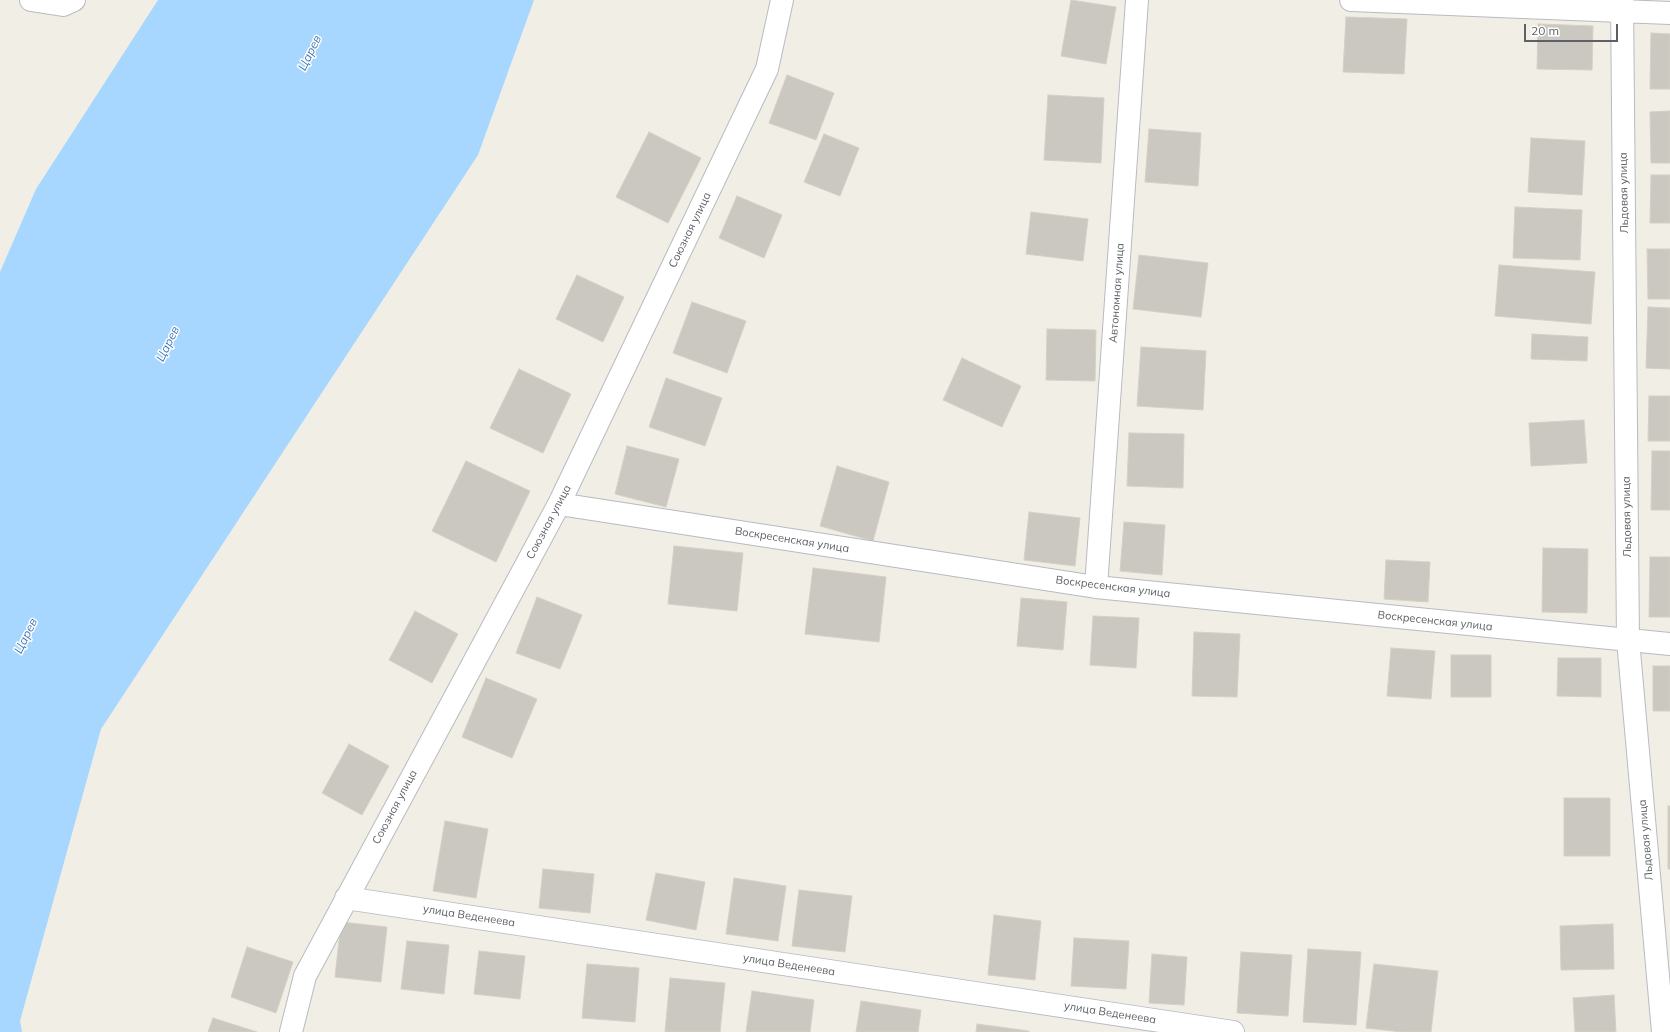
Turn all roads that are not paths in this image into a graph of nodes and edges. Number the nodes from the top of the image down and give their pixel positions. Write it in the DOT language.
graph roads {
  1 [pos="31,0"];
  2 [pos="74,0"];
  3 [pos="782,0"];
  4 [pos="1137,0"];
  5 [pos="1351,0"];
  6 [pos="1622,6"];
  7 [pos="1670,12"];
  8 [pos="559,504"];
  9 [pos="1096,587"];
  10 [pos="1628,640"];
  11 [pos="1670,644"];
  12 [pos="346,898"];
  13 [pos="1661,911"];
  14 [pos="291,1032"];
  15 [pos="1233,1032"];
  16 [pos="1663,1032"];
  1 -- 2 [label="street"];
  3 -- 8 [label="street, Союзная улица"];
  4 -- 9 [label="street, Автономная улица"];
  5 -- 6 [label="street"];
  6 -- 7 [label="street"];
  6 -- 10 [label="street, Льдовая улица"];
  8 -- 9 [label="street, Воскресенская улица"];
  8 -- 12 [label="street, Союзная улица"];
  9 -- 10 [label="street, Воскресенская улица"];
  10 -- 11 [label="street, Воскресенская улица"];
  10 -- 13 [label="street, Льдовая улица"];
  12 -- 14 [label="street, Союзная улица"];
  12 -- 15 [label="street, улица Веденеева"];
  13 -- 16 [label="street, Льдовая улица"];
}
